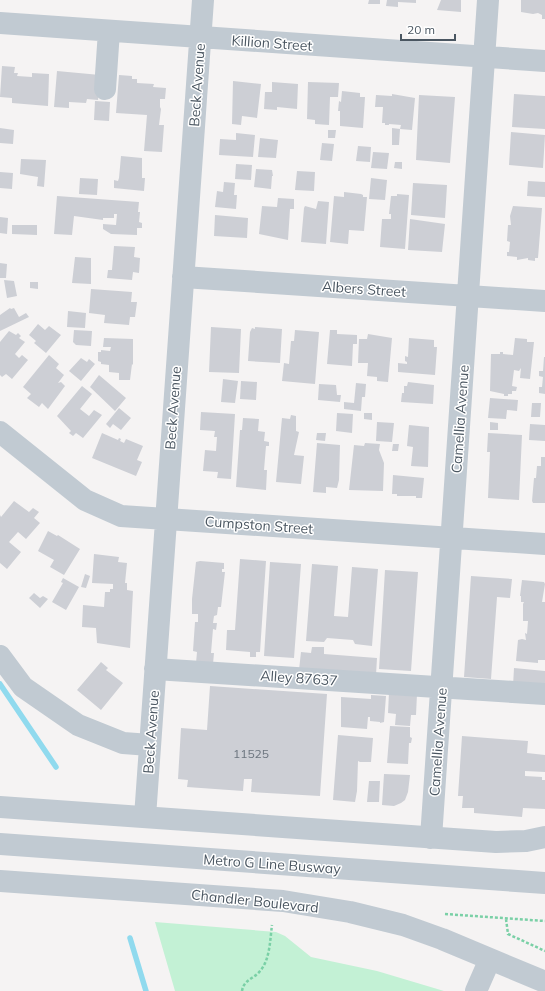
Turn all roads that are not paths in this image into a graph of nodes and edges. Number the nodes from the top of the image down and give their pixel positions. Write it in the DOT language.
graph roads {
  1 [pos="203,0"];
  2 [pos="488,0"];
  3 [pos="0,23"];
  4 [pos="109,31"];
  5 [pos="201,38"];
  6 [pos="484,57"];
  7 [pos="545,61"];
  8 [pos="105,89"];
  9 [pos="183,277"];
  10 [pos="468,296"];
  11 [pos="545,301"];
  12 [pos="0,432"];
  13 [pos="165,519"];
  14 [pos="452,538"];
  15 [pos="545,544"];
  16 [pos="0,656"];
  17 [pos="155,669"];
  18 [pos="442,687"];
  19 [pos="545,694"];
  20 [pos="150,745"];
  21 [pos="0,807"];
  22 [pos="145,817"];
  23 [pos="431,838"];
  24 [pos="545,838"];
  25 [pos="0,844"];
  26 [pos="0,881"];
  27 [pos="545,883"];
  28 [pos="490,959"];
  29 [pos="545,982"];
  30 [pos="476,991"];
  1 -- 5 [label="street, Beck Avenue"];
  2 -- 6 [label="street, Camellia Avenue"];
  3 -- 4 [label="street, Killion Street"];
  4 -- 5 [label="street, Killion Street"];
  4 -- 8 [label="street"];
  5 -- 6 [label="street, Killion Street"];
  5 -- 9 [label="street, Beck Avenue"];
  6 -- 7 [label="street, Killion Street"];
  6 -- 10 [label="street, Camellia Avenue"];
  9 -- 10 [label="street, Albers Street"];
  9 -- 13 [label="street, Beck Avenue"];
  10 -- 11 [label="street, Albers Street"];
  10 -- 14 [label="street, Camellia Avenue"];
  12 -- 13 [label="street, Cumpston Street"];
  13 -- 14 [label="street, Cumpston Street"];
  13 -- 17 [label="street, Beck Avenue"];
  14 -- 15 [label="street, Cumpston Street"];
  14 -- 18 [label="street, Camellia Avenue"];
  16 -- 20 [label="street"];
  17 -- 18 [label="street, Alley 87637"];
  17 -- 20 [label="street, Beck Avenue"];
  18 -- 19 [label="street, Alley 87637"];
  18 -- 23 [label="street, Camellia Avenue"];
  20 -- 22 [label="street, Beck Avenue"];
  21 -- 22 [label="street"];
  22 -- 23 [label="street"];
  23 -- 24 [label="street"];
  25 -- 27 [label="street, Metro G Line Busway"];
  26 -- 28 [label="street, Chandler Boulevard"];
  28 -- 29 [label="street, Chandler Boulevard"];
  28 -- 30 [label="street"];
}
